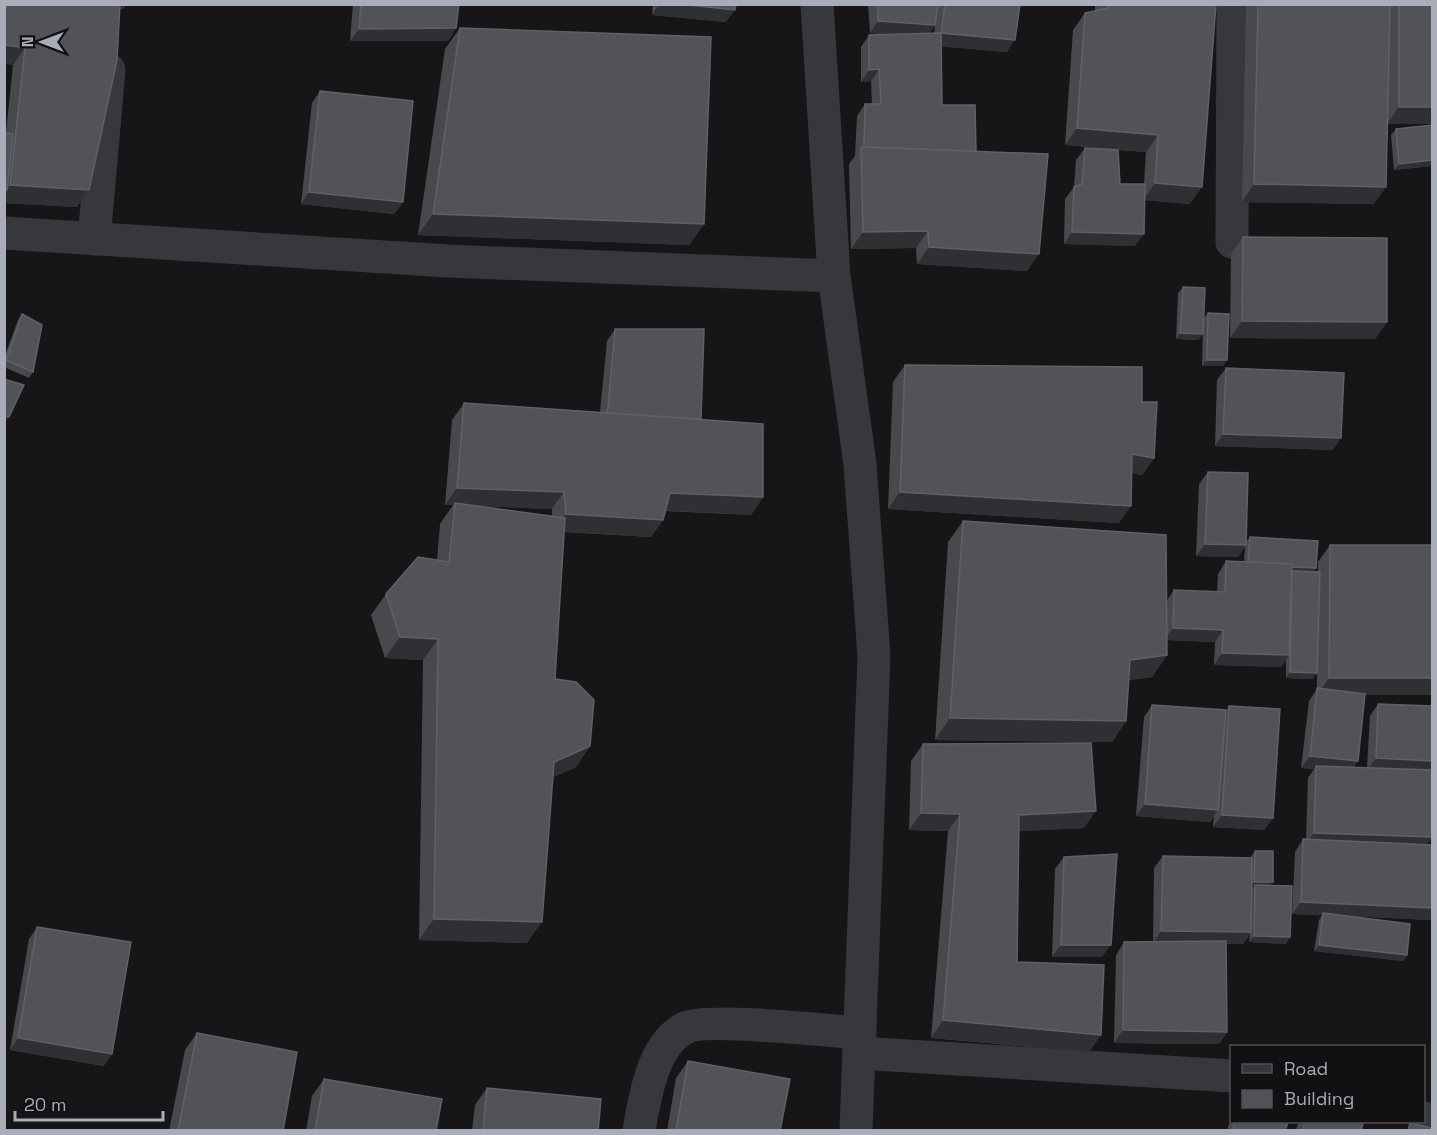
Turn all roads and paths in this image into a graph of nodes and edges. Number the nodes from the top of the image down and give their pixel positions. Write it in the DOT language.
graph roads {
  1 [pos="817,4"];
  2 [pos="1233,4"];
  3 [pos="112,39"];
  4 [pos="4,233"];
  5 [pos="94,239"];
  6 [pos="1232,242"];
  7 [pos="834,276"];
  8 [pos="860,1043"];
  9 [pos="1230,1076"];
  10 [pos="639,1131"];
  11 [pos="856,1131"];
  1 -- 7 [label="street"];
  2 -- 6 [label="street"];
  3 -- 5 [label="street"];
  4 -- 5 [label="street"];
  5 -- 7 [label="street"];
  7 -- 8 [label="street"];
  8 -- 9 [label="street"];
  8 -- 10 [label="street"];
  8 -- 11 [label="street"];
}
